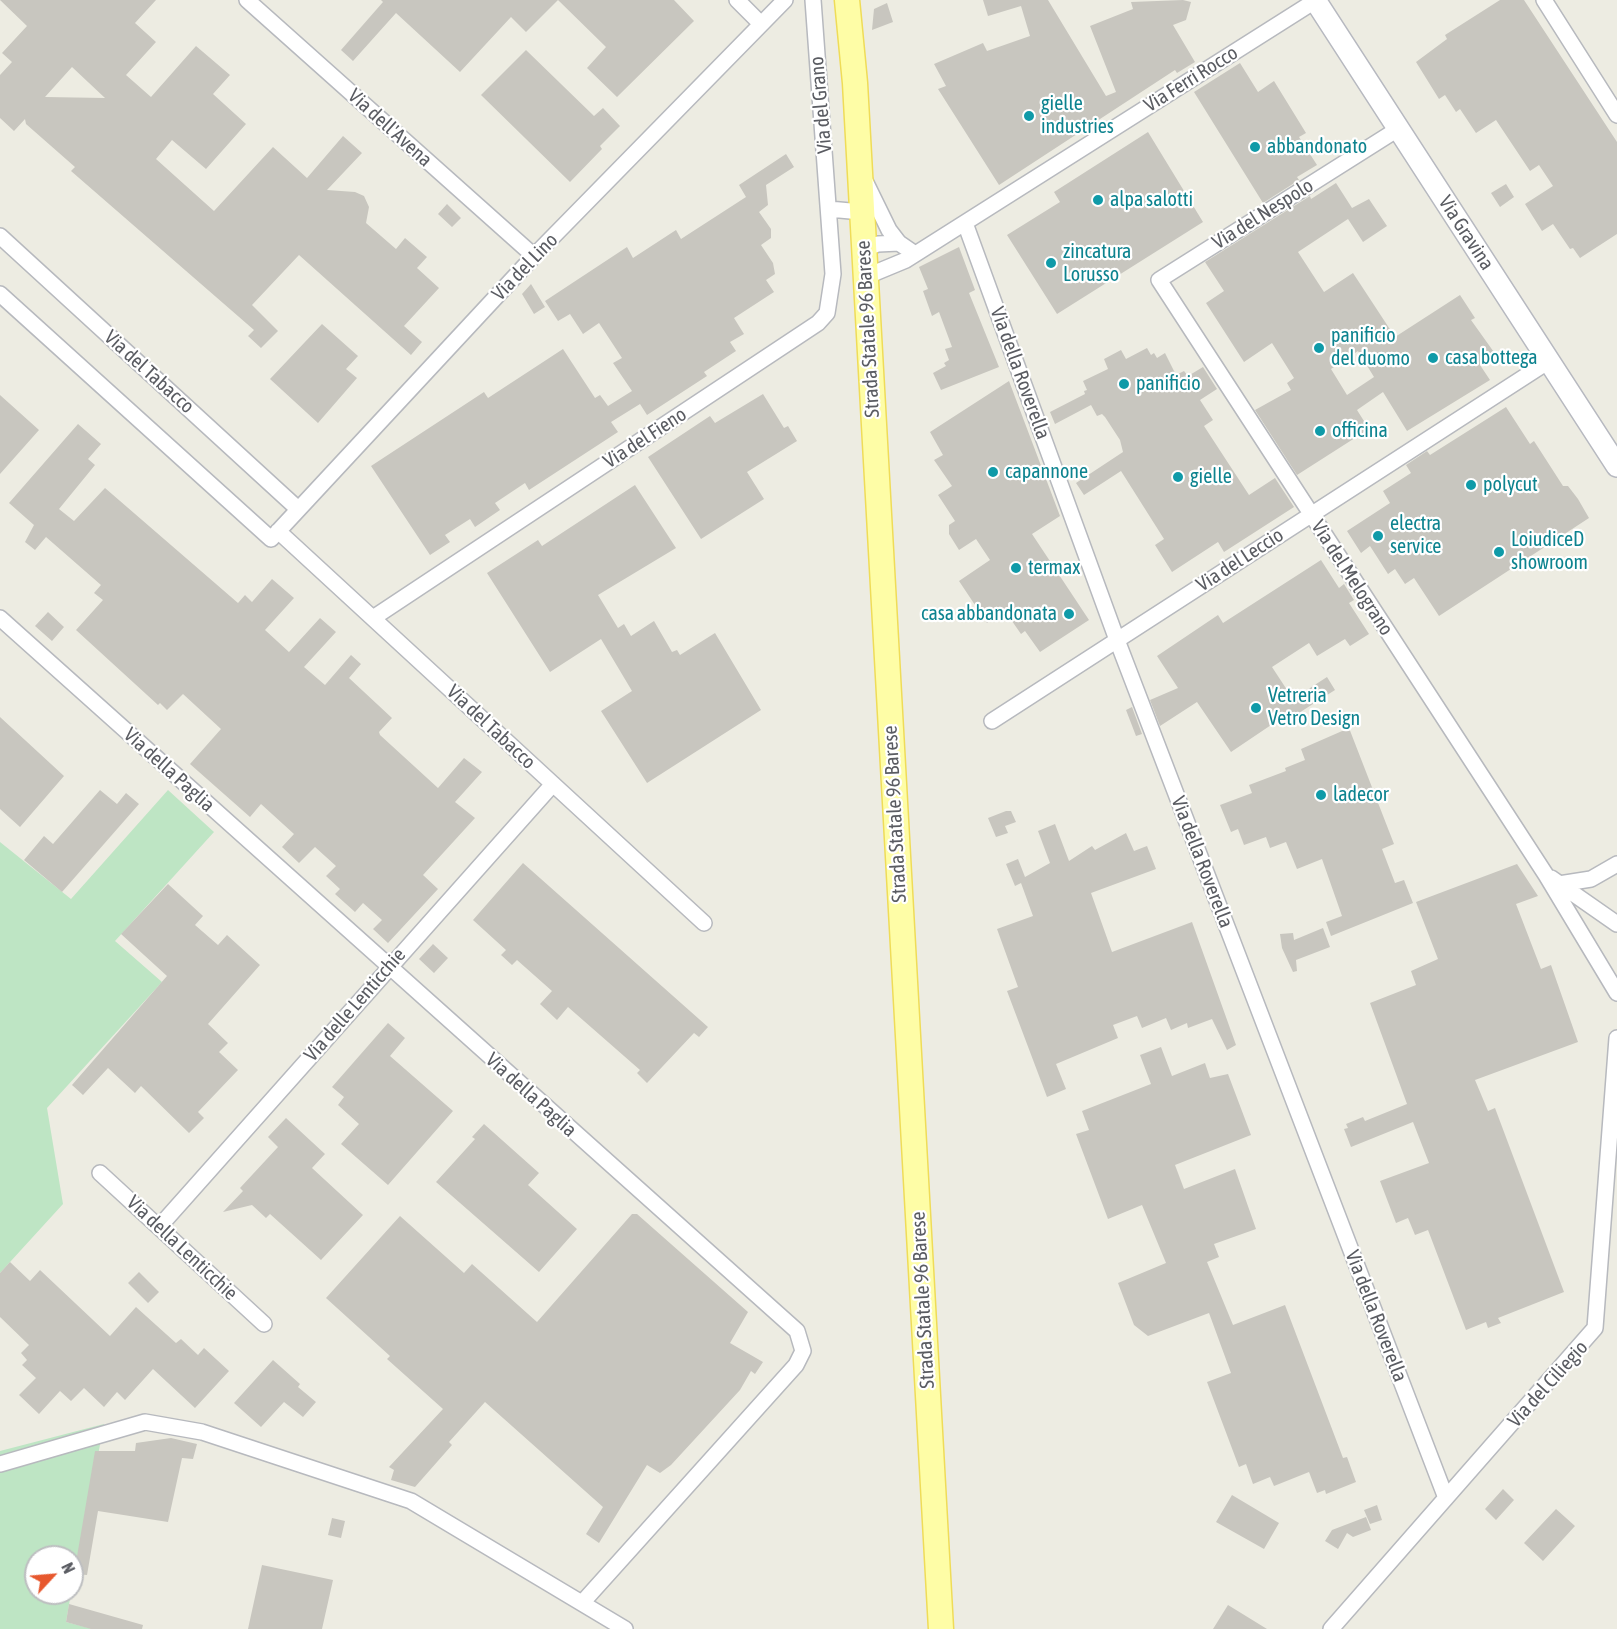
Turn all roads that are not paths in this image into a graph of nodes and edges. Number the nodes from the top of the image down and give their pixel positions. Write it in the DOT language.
graph roads {
  1 [pos="247,0"];
  2 [pos="737,0"];
  3 [pos="785,0"];
  4 [pos="813,0"];
  5 [pos="847,0"];
  6 [pos="1315,0"];
  7 [pos="1544,0"];
  8 [pos="761,24"];
  9 [pos="1617,115"];
  10 [pos="1398,129"];
  11 [pos="859,170"];
  12 [pos="830,209"];
  13 [pos="861,212"];
  14 [pos="965,223"];
  15 [pos="0,236"];
  16 [pos="899,243"];
  17 [pos="864,249"];
  18 [pos="915,254"];
  19 [pos="534,256"];
  20 [pos="865,277"];
  21 [pos="1159,280"];
  22 [pos="0,294"];
  23 [pos="1549,361"];
  24 [pos="1613,452"];
  25 [pos="298,508"];
  26 [pos="1311,515"];
  27 [pos="275,535"];
  28 [pos="0,618"];
  29 [pos="373,618"];
  30 [pos="1117,640"];
  31 [pos="992,721"];
  32 [pos="553,784"];
  33 [pos="1617,864"];
  34 [pos="1546,875"];
  35 [pos="1559,885"];
  36 [pos="704,923"];
  37 [pos="1617,924"];
  38 [pos="387,968"];
  39 [pos="1617,993"];
  40 [pos="1617,1038"];
  41 [pos="100,1173"];
  42 [pos="159,1227"];
  43 [pos="264,1324"];
  44 [pos="0,1464"];
  45 [pos="1446,1498"];
  46 [pos="582,1603"];
  47 [pos="626,1629"];
  48 [pos="941,1629"];
  49 [pos="1331,1629"];
  1 -- 19 [label="street, Via dell'Avena"];
  2 -- 8 [label="street"];
  3 -- 8 [label="street, Via del Lino"];
  4 -- 12 [label="street, Via del Grano"];
  5 -- 11 [label="main road, Strada Statale 96 Barese"];
  6 -- 10 [label="main road, Via Gravina"];
  6 -- 14 [label="street, Via Ferri Rocco"];
  7 -- 9 [label="street"];
  8 -- 19 [label="street, Via del Lino"];
  10 -- 21 [label="street, Via del Nespolo"];
  10 -- 23 [label="main road, Via Gravina"];
  11 -- 13 [label="main road, Strada Statale 96 Barese"];
  11 -- 16 [label="street"];
  12 -- 13 [label="street"];
  12 -- 29 [label="street, Via del Fieno"];
  13 -- 17 [label="main road, Strada Statale 96 Barese"];
  14 -- 18 [label="street, Via Ferri Rocco"];
  14 -- 30 [label="street, Via della Roverella"];
  15 -- 25 [label="street, Via del Tabacco"];
  16 -- 17 [label="street"];
  16 -- 18 [label="street"];
  17 -- 20 [label="main road, Strada Statale 96 Barese"];
  18 -- 20 [label="street, Via Ferri Rocco"];
  19 -- 25 [label="street, Via del Lino"];
  20 -- 48 [label="main road, Strada Statale 96 Barese"];
  21 -- 26 [label="street, Via del Melograno"];
  22 -- 27 [label="street, Via del Tabacco"];
  23 -- 24 [label="main road, Via Gravina"];
  23 -- 26 [label="street, Via del Leccio"];
  25 -- 27 [label="street, Via del Lino"];
  26 -- 30 [label="street, Via del Leccio"];
  26 -- 34 [label="street, Via del Melograno"];
  27 -- 29 [label="street, Via del Tabacco"];
  28 -- 38 [label="street, Via della Paglia"];
  29 -- 32 [label="street, Via del Tabacco"];
  30 -- 31 [label="street, Via del Leccio"];
  30 -- 45 [label="street, Via della Roverella"];
  32 -- 36 [label="street, Via del Tabacco"];
  32 -- 38 [label="street, Via delle Lenticchie"];
  33 -- 35 [label="street"];
  34 -- 35 [label="street"];
  34 -- 39 [label="street, Via del Melograno"];
  35 -- 37 [label="street"];
  38 -- 42 [label="street, Via delle Lenticchie"];
  38 -- 46 [label="street, Via della Paglia"];
  40 -- 45 [label="street, Via del Ciliegio"];
  41 -- 42 [label="street, Via della Lenticchie"];
  42 -- 43 [label="street, Via della Lenticchie"];
  44 -- 46 [label="street"];
  45 -- 49 [label="street, Via del Ciliegio"];
  46 -- 47 [label="street"];
}
